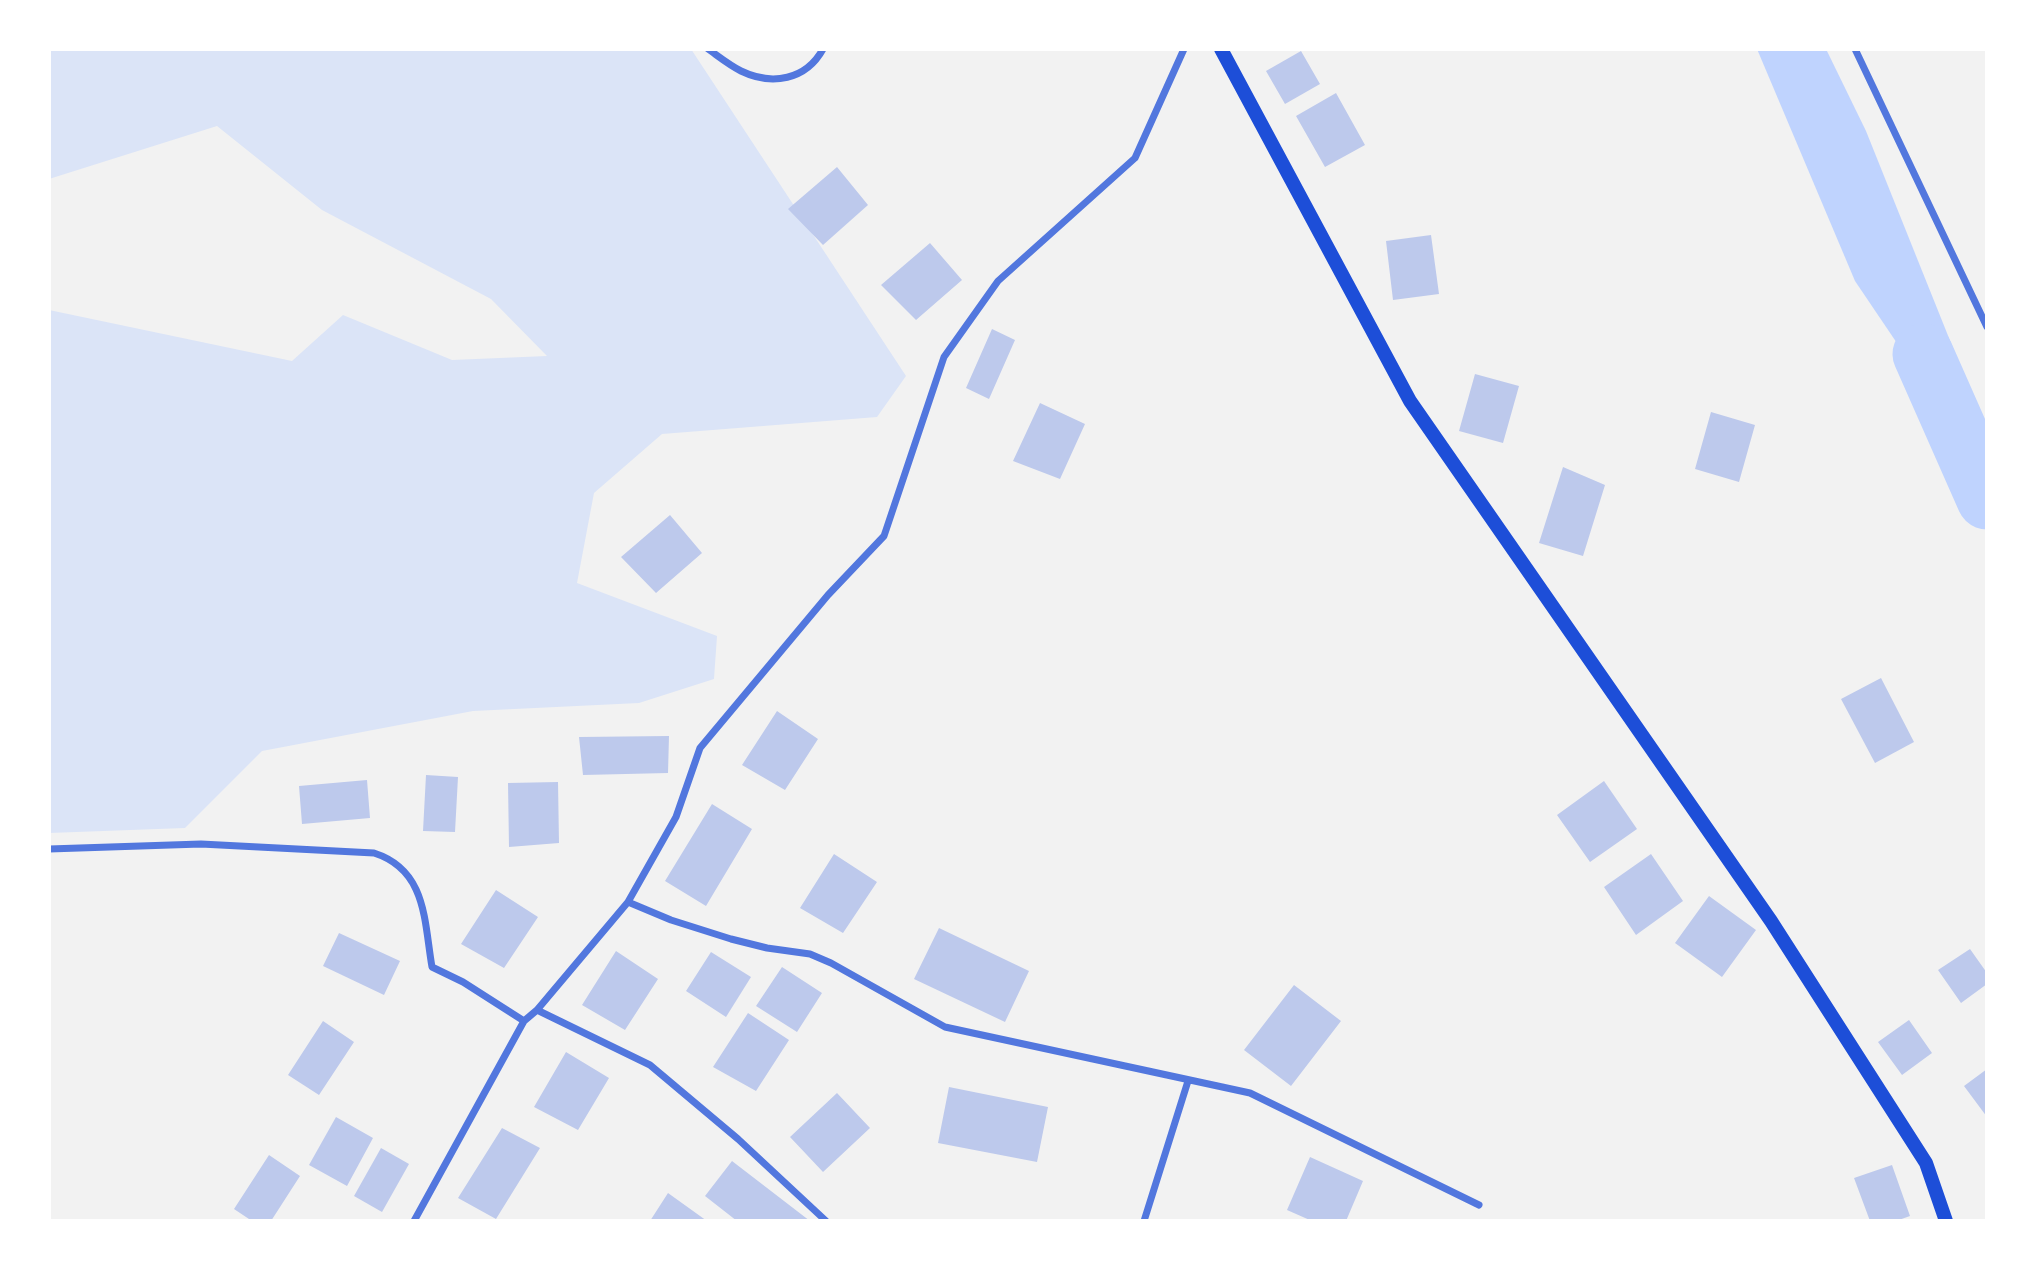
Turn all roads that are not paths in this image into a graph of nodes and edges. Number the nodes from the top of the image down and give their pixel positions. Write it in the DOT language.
graph roads {
  1 [pos="708,49"];
  2 [pos="823,49"];
  3 [pos="1184,49"];
  4 [pos="1221,49"];
  5 [pos="1855,49"];
  6 [pos="1987,327"];
  7 [pos="49,849"];
  8 [pos="628,902"];
  9 [pos="537,1010"];
  10 [pos="524,1021"];
  11 [pos="1188,1080"];
  12 [pos="1479,1205"];
  13 [pos="414,1221"];
  14 [pos="826,1221"];
  15 [pos="1144,1221"];
  16 [pos="1946,1221"];
  1 -- 2 [label="street"];
  3 -- 8 [label="street"];
  4 -- 16 [label="main road"];
  5 -- 6 [label="street"];
  7 -- 10 [label="street"];
  8 -- 9 [label="street"];
  8 -- 11 [label="street"];
  9 -- 10 [label="street"];
  9 -- 14 [label="street"];
  10 -- 13 [label="street"];
  11 -- 12 [label="street"];
  11 -- 15 [label="street"];
}
